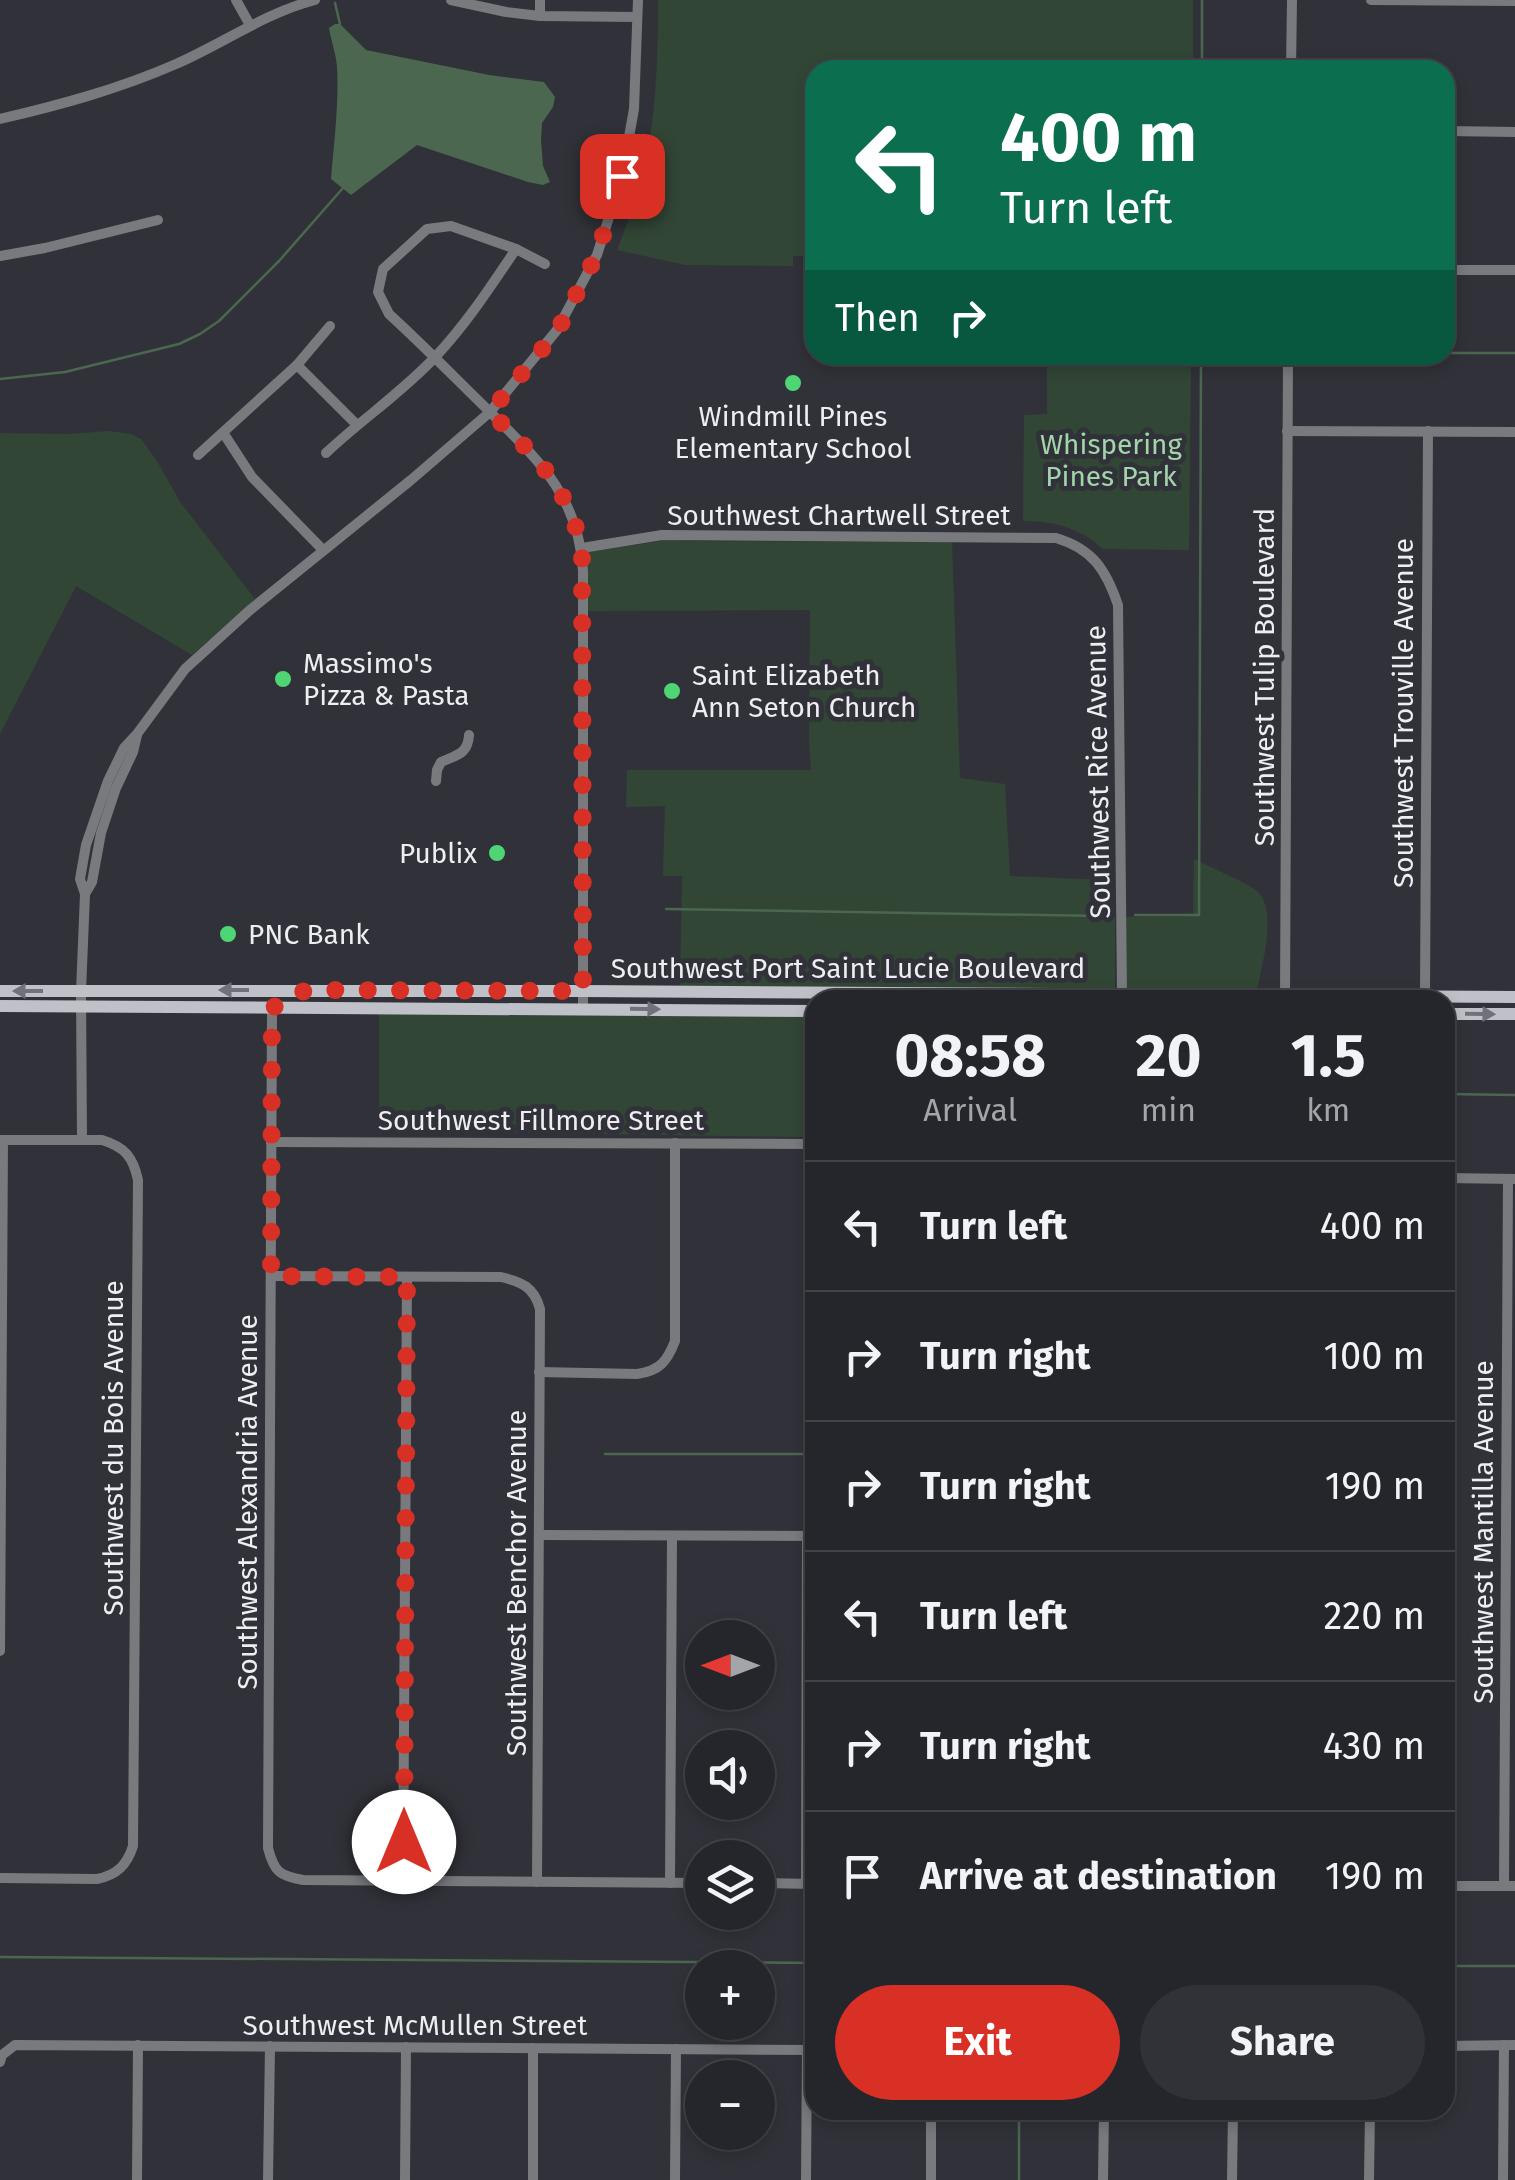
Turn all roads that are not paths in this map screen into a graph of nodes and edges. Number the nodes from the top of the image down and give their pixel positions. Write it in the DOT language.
graph roads {
  1 [pos="236,0"];
  2 [pos="315,0"];
  3 [pos="451,0"];
  4 [pos="540,0"];
  5 [pos="638,0"];
  6 [pos="1292,0"];
  7 [pos="1371,0"];
  8 [pos="1515,1"];
  9 [pos="540,16"];
  10 [pos="638,17"];
  11 [pos="250,25"];
  12 [pos="1291,60"];
  13 [pos="0,119"];
  14 [pos="1455,131"];
  15 [pos="1515,132"];
  16 [pos="158,220"];
  17 [pos="516,250"];
  18 [pos="0,256"];
  19 [pos="545,264"];
  20 [pos="1455,270"];
  21 [pos="1515,270"];
  22 [pos="330,326"];
  23 [pos="436,357"];
  24 [pos="297,365"];
  25 [pos="1288,365"];
  26 [pos="490,412"];
  27 [pos="356,424"];
  28 [pos="1287,431"];
  29 [pos="1428,431"];
  30 [pos="1515,432"];
  31 [pos="224,434"];
  32 [pos="326,453"];
  33 [pos="198,456"];
  34 [pos="582,548"];
  35 [pos="323,550"];
  36 [pos="1092,557"];
  37 [pos="469,735"];
  38 [pos="436,780"];
  39 [pos="306,990"];
  40 [pos="1122,990"];
  41 [pos="1285,990"];
  42 [pos="1425,990"];
  43 [pos="0,991"];
  44 [pos="81,991"];
  45 [pos="583,991"];
  46 [pos="805,995"];
  47 [pos="1455,996"];
  48 [pos="1515,996"];
  49 [pos="0,1006"];
  50 [pos="82,1008"];
  51 [pos="272,1008"];
  52 [pos="583,1008"];
  53 [pos="805,1011"];
  54 [pos="1455,1014"];
  55 [pos="1515,1014"];
  56 [pos="2,1140"];
  57 [pos="82,1140"];
  58 [pos="271,1142"];
  59 [pos="675,1143"];
  60 [pos="805,1144"];
  61 [pos="1455,1178"];
  62 [pos="1511,1179"];
  63 [pos="271,1276"];
  64 [pos="407,1277"];
  65 [pos="540,1372"];
  66 [pos="540,1535"];
  67 [pos="672,1536"];
  68 [pos="805,1536"];
  69 [pos="0,1650"];
  70 [pos="0,1878"];
  71 [pos="404,1880"];
  72 [pos="537,1882"];
  73 [pos="670,1883"];
  74 [pos="685,1883"];
  75 [pos="775,1884"];
  76 [pos="805,1884"];
  77 [pos="1455,1886"];
  78 [pos="1510,1886"];
  79 [pos="1510,2045"];
  80 [pos="138,2046"];
  81 [pos="270,2046"];
  82 [pos="1455,2046"];
  83 [pos="406,2047"];
  84 [pos="534,2048"];
  85 [pos="676,2049"];
  86 [pos="805,2050"];
  87 [pos="0,2062"];
  88 [pos="808,2120"];
  89 [pos="931,2120"];
  90 [pos="1104,2120"];
  91 [pos="1233,2120"];
  92 [pos="1370,2120"];
  93 [pos="137,2180"];
  94 [pos="268,2180"];
  95 [pos="405,2180"];
  96 [pos="533,2180"];
  97 [pos="675,2180"];
  98 [pos="806,2180"];
  99 [pos="931,2180"];
  100 [pos="1104,2180"];
  101 [pos="1232,2180"];
  102 [pos="1369,2180"];
  103 [pos="1503,2180"];
  1 -- 11 [label="street"];
  2 -- 11 [label="street"];
  3 -- 9 [label="street"];
  4 -- 9 [label="street"];
  5 -- 10 [label="street"];
  6 -- 12 [label="street"];
  7 -- 8 [label="street"];
  9 -- 10 [label="street"];
  10 -- 26 [label="street"];
  11 -- 13 [label="street"];
  14 -- 15 [label="street"];
  16 -- 18 [label="street"];
  17 -- 19 [label="street"];
  17 -- 23 [label="street"];
  17 -- 23 [label="street"];
  20 -- 21 [label="street"];
  22 -- 24 [label="street"];
  23 -- 26 [label="street"];
  23 -- 27 [label="street"];
  24 -- 27 [label="street"];
  24 -- 31 [label="street"];
  25 -- 28 [label="street, Southwest Tulip Boulevard"];
  26 -- 34 [label="street"];
  26 -- 35 [label="street"];
  27 -- 32 [label="street"];
  28 -- 29 [label="street"];
  28 -- 41 [label="street, Southwest Tulip Boulevard"];
  29 -- 30 [label="street"];
  29 -- 42 [label="street, Southwest Trouville Avenue"];
  31 -- 33 [label="street"];
  31 -- 35 [label="street"];
  34 -- 36 [label="street, Southwest Chartwell Street"];
  34 -- 45 [label="street"];
  35 -- 44 [label="street"];
  36 -- 40 [label="street, Southwest Rice Avenue"];
  37 -- 38 [label="street"];
  39 -- 44 [label="main road, Southwest Port Saint Lucie Boulevard, one-way"];
  39 -- 45 [label="main road, Southwest Port Saint Lucie Boulevard"];
  39 -- 51 [label="main road"];
  44 -- 43 [label="main road, Southwest Port Saint Lucie Boulevard, one-way"];
  44 -- 50 [label="street"];
  45 -- 46 [label="main road, Southwest Port Saint Lucie Boulevard"];
  45 -- 52 [label="street"];
  47 -- 48 [label="main road, Southwest Port Saint Lucie Boulevard"];
  49 -- 50 [label="main road, Southwest Port Saint Lucie Boulevard"];
  50 -- 51 [label="main road, Southwest Port Saint Lucie Boulevard"];
  50 -- 57 [label="street"];
  51 -- 52 [label="main road, Southwest Port Saint Lucie Boulevard"];
  51 -- 58 [label="street, Southwest Alexandria Avenue"];
  52 -- 53 [label="main road, Southwest Port Saint Lucie Boulevard, one-way"];
  54 -- 55 [label="main road, one-way"];
  56 -- 57 [label="street, Southwest du Bois Avenue"];
  56 -- 69 [label="street"];
  57 -- 70 [label="street, Southwest du Bois Avenue"];
  58 -- 59 [label="street, Southwest Fillmore Street"];
  58 -- 63 [label="street, Southwest Alexandria Avenue"];
  59 -- 60 [label="street, Southwest Fillmore Street"];
  59 -- 65 [label="street"];
  61 -- 62 [label="street"];
  62 -- 78 [label="street, Southwest Mantilla Avenue"];
  63 -- 64 [label="street"];
  63 -- 71 [label="street, Southwest Alexandria Avenue"];
  64 -- 65 [label="street, Southwest Benchor Avenue"];
  64 -- 71 [label="street"];
  65 -- 66 [label="street, Southwest Benchor Avenue"];
  66 -- 67 [label="street"];
  66 -- 72 [label="street, Southwest Benchor Avenue"];
  67 -- 68 [label="street"];
  67 -- 73 [label="street"];
  71 -- 72 [label="street"];
  72 -- 73 [label="street"];
  73 -- 74 [label="street"];
  75 -- 76 [label="street"];
  77 -- 78 [label="street"];
  79 -- 82 [label="street"];
  79 -- 103 [label="street"];
  80 -- 81 [label="street, Southwest McMullen Street"];
  80 -- 87 [label="street, Southwest McMullen Street"];
  80 -- 93 [label="street"];
  81 -- 83 [label="street, Southwest McMullen Street"];
  81 -- 94 [label="street"];
  83 -- 84 [label="street, Southwest McMullen Street"];
  83 -- 95 [label="street"];
  84 -- 85 [label="street, Southwest McMullen Street"];
  84 -- 96 [label="street"];
  85 -- 86 [label="street, Southwest McMullen Street"];
  85 -- 97 [label="street"];
  88 -- 98 [label="street"];
  89 -- 99 [label="street"];
  90 -- 100 [label="street"];
  91 -- 101 [label="street"];
  92 -- 102 [label="street"];
}
